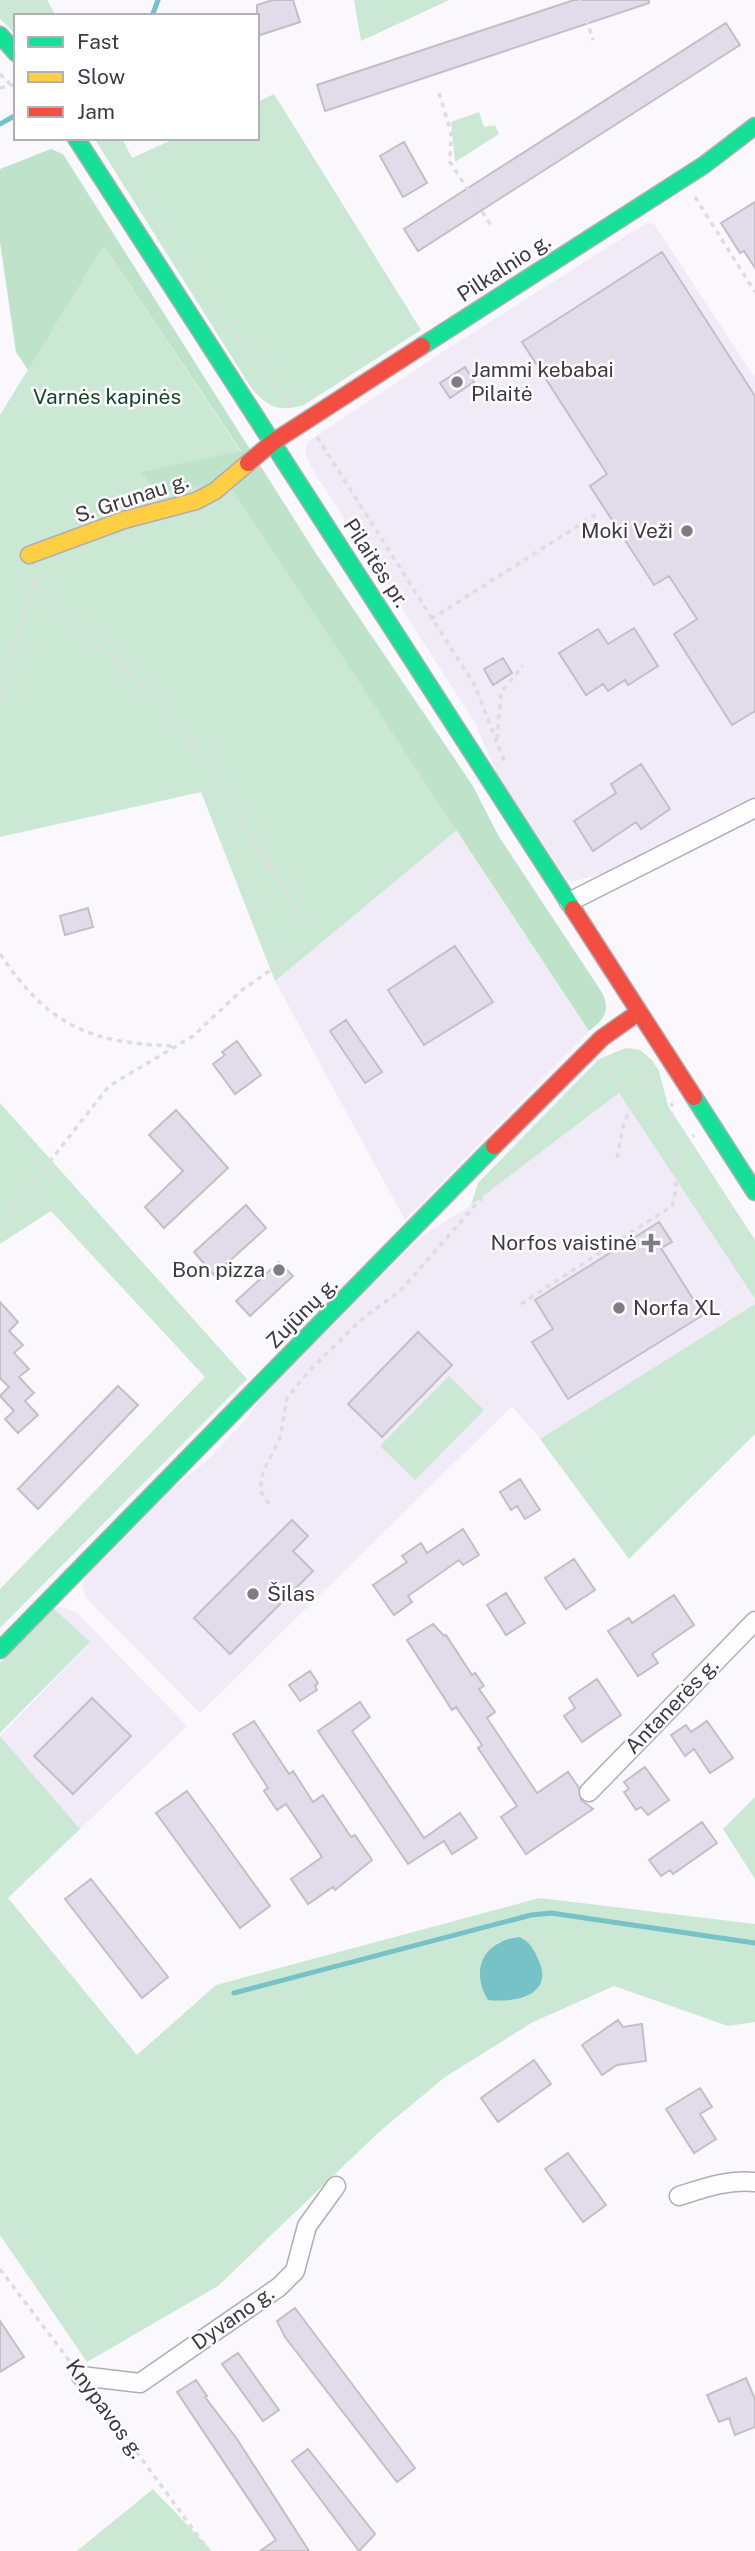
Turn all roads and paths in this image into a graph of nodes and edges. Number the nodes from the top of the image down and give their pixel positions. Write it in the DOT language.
graph roads {
  1 [pos="580,0"];
  2 [pos="0,35"];
  3 [pos="593,40"];
  4 [pos="14,51"];
  5 [pos="0,74"];
  6 [pos="13,84"];
  7 [pos="0,88"];
  8 [pos="439,93"];
  9 [pos="755,126"];
  10 [pos="77,140"];
  11 [pos="691,190"];
  12 [pos="492,227"];
  13 [pos="755,292"];
  14 [pos="306,420"];
  15 [pos="273,442"];
  16 [pos="600,512"];
  17 [pos="29,555"];
  18 [pos="33,582"];
  19 [pos="430,619"];
  20 [pos="523,666"];
  21 [pos="0,700"];
  22 [pos="497,740"];
  23 [pos="509,770"];
  24 [pos="755,807"];
  25 [pos="569,902"];
  26 [pos="303,919"];
  27 [pos="0,954"];
  28 [pos="288,958"];
  29 [pos="639,1012"];
  30 [pos="176,1046"];
  31 [pos="672,1097"];
  32 [pos="695,1136"];
  33 [pos="617,1158"];
  34 [pos="674,1160"];
  35 [pos="755,1192"];
  36 [pos="0,1225"];
  37 [pos="521,1304"];
  38 [pos="269,1504"];
  39 [pos="755,1621"];
  40 [pos="0,1650"];
  41 [pos="589,1791"];
  42 [pos="755,2182"];
  43 [pos="336,2186"];
  44 [pos="680,2196"];
  45 [pos="0,2269"];
  46 [pos="81,2376"];
  47 [pos="209,2551"];
  1 -- 3 [label="path"];
  2 -- 4 [label="main road"];
  5 -- 6 [label="path"];
  6 -- 7 [label="path"];
  8 -- 12 [label="path"];
  9 -- 14 [label="main road, Pilkalnio g."];
  10 -- 15 [label="main road, Pilaitės pr."];
  11 -- 13 [label="path"];
  14 -- 15 [label="main road, Pilkalnio g."];
  14 -- 19 [label="path"];
  15 -- 17 [label="main road, S. Grunau g."];
  15 -- 25 [label="main road, Pilaitės pr."];
  16 -- 19 [label="path"];
  17 -- 18 [label="path"];
  18 -- 21 [label="path"];
  18 -- 26 [label="path"];
  19 -- 22 [label="path"];
  20 -- 22 [label="path"];
  22 -- 23 [label="path"];
  24 -- 25 [label="street"];
  25 -- 29 [label="main road, Pilaitės pr."];
  27 -- 30 [label="path"];
  28 -- 30 [label="path"];
  29 -- 35 [label="main road, Pilaitės pr."];
  29 -- 40 [label="main road, Zujūnų g."];
  30 -- 36 [label="path"];
  31 -- 34 [label="path"];
  32 -- 34 [label="path"];
  33 -- 38 [label="path"];
  34 -- 37 [label="path"];
  39 -- 41 [label="street, Antanerės g."];
  42 -- 44 [label="street"];
  43 -- 46 [label="street, Dyvano g."];
  45 -- 46 [label="path, Knypavos g."];
  46 -- 47 [label="path, Knypavos g."];
}
